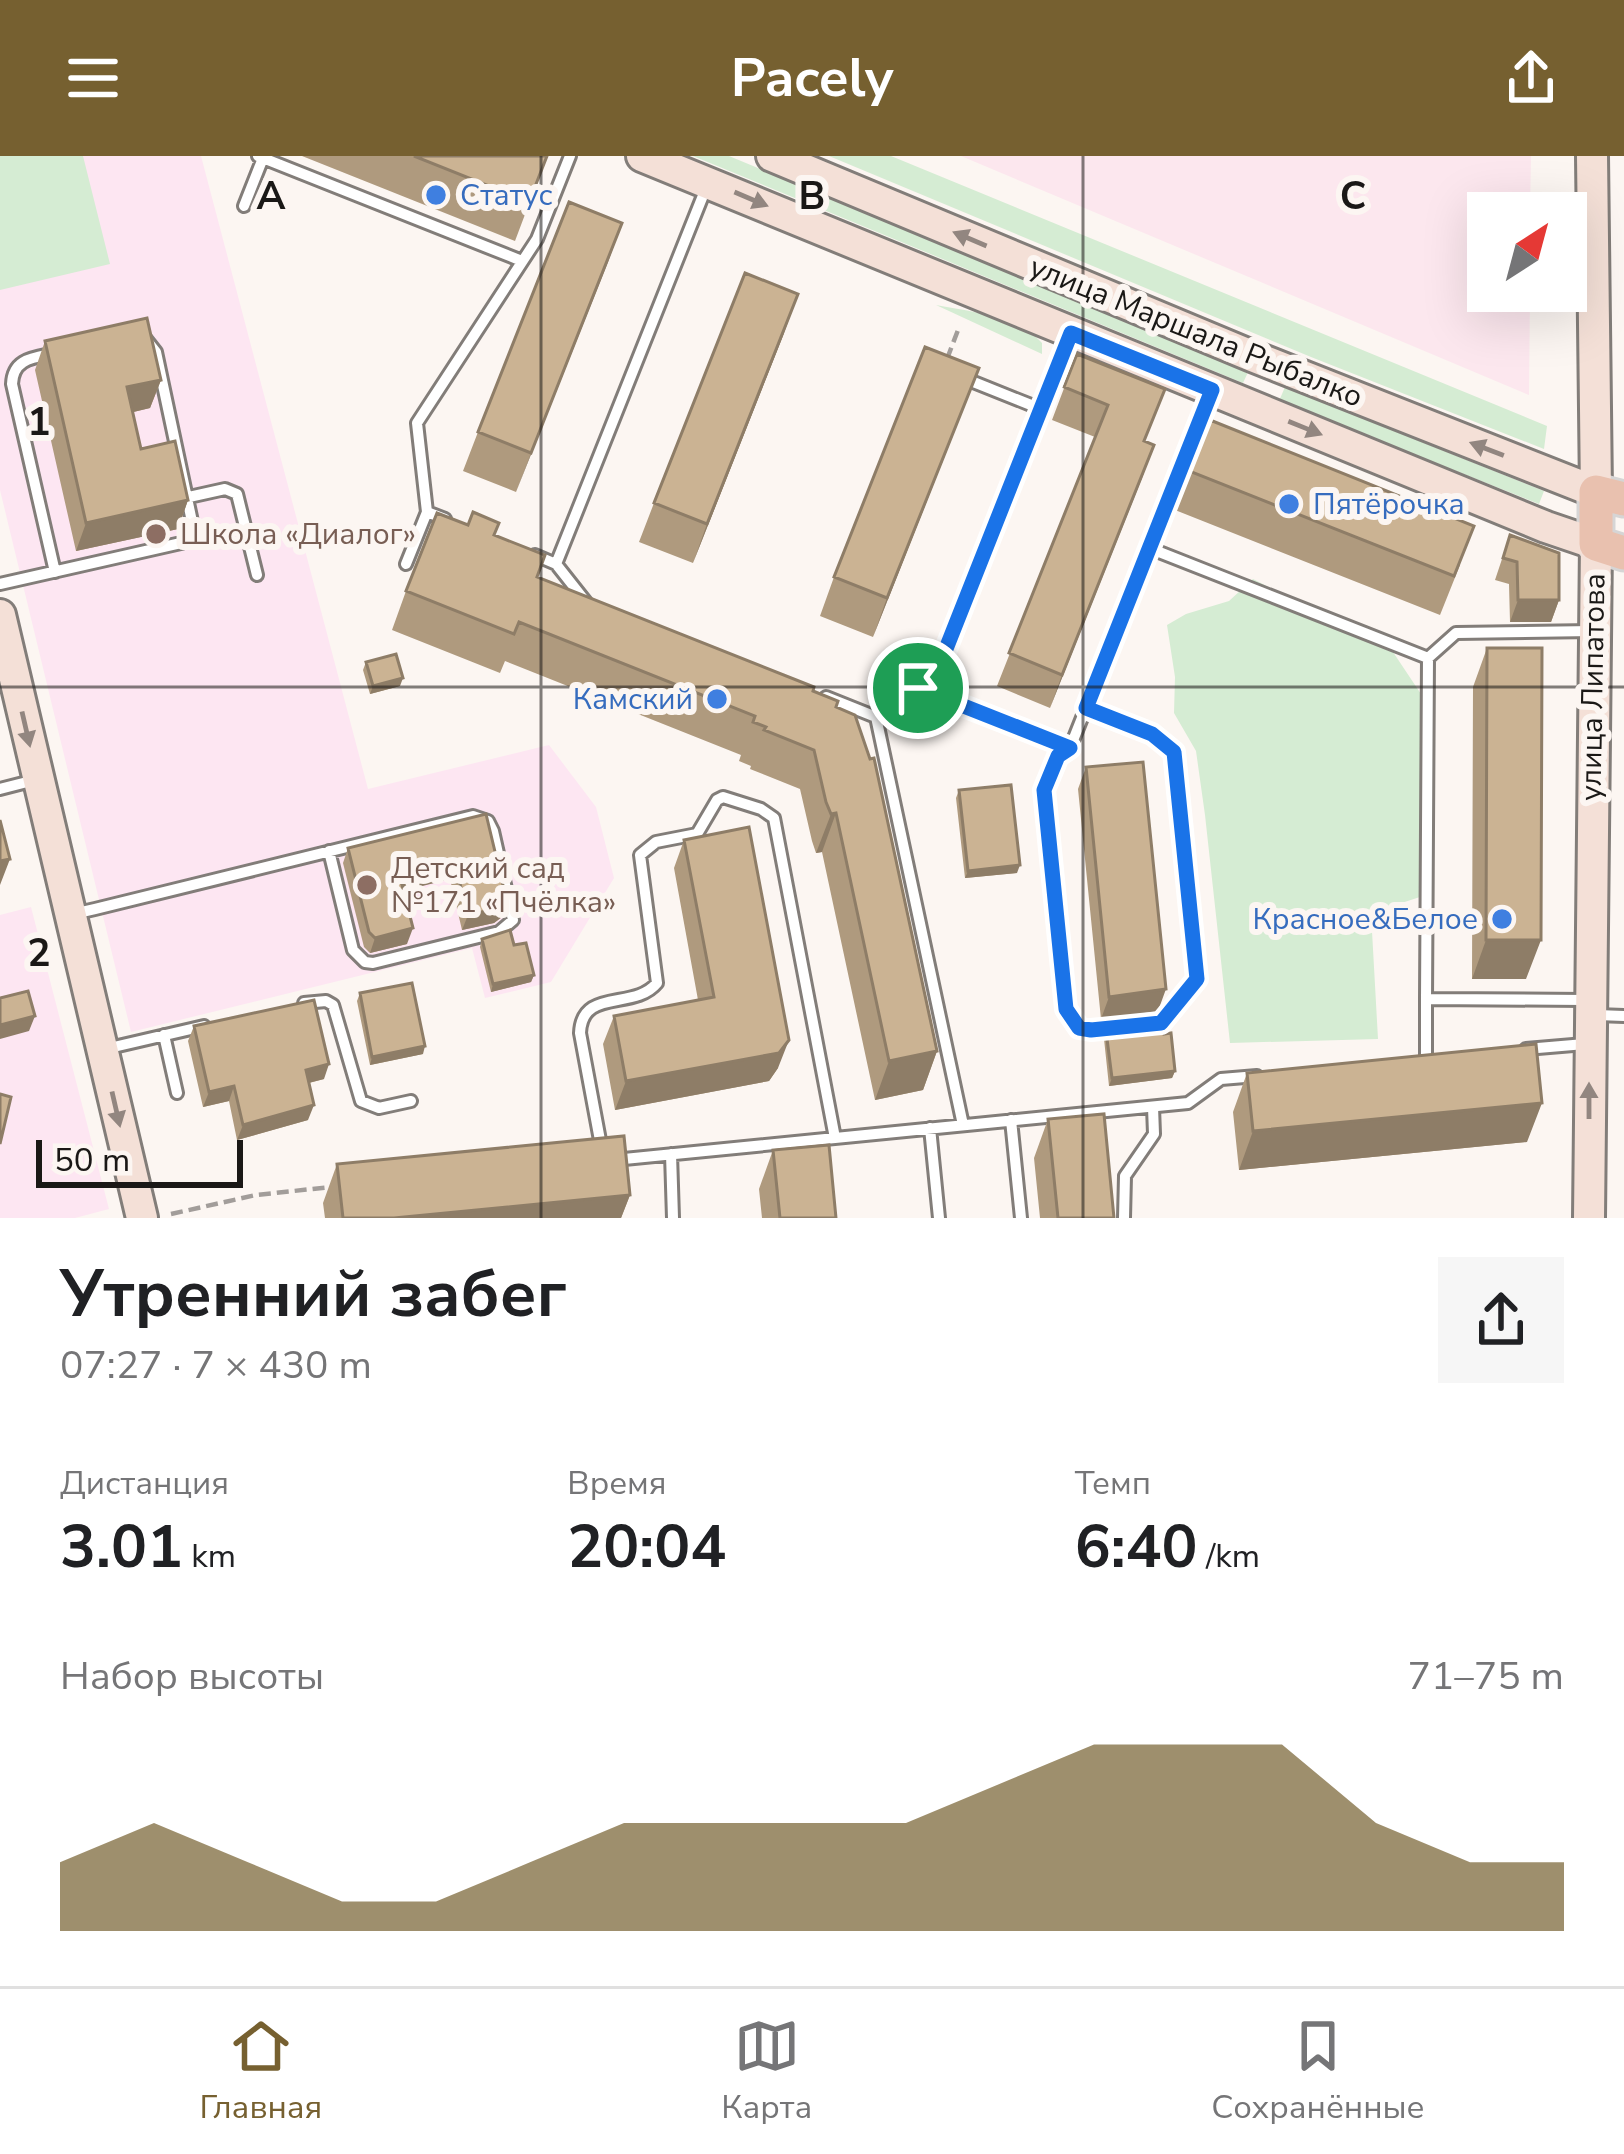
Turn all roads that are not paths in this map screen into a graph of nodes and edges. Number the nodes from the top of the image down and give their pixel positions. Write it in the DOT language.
graph roads {
  1 [pos="570,156"];
  2 [pos="642,156"];
  3 [pos="1592,156"];
  4 [pos="261,157"];
  5 [pos="787,159"];
  6 [pos="708,182"];
  7 [pos="244,206"];
  8 [pos="522,261"];
  9 [pos="1071,333"];
  10 [pos="132,336"];
  11 [pos="70,350"];
  12 [pos="1252,356"];
  13 [pos="966,379"];
  14 [pos="1225,395"];
  15 [pos="1041,409"];
  16 [pos="1610,495"];
  17 [pos="189,497"];
  18 [pos="427,512"];
  19 [pos="448,521"];
  20 [pos="513,547"];
  21 [pos="1150,548"];
  22 [pos="1610,549"];
  23 [pos="406,564"];
  24 [pos="556,564"];
  25 [pos="55,572"];
  26 [pos="257,575"];
  27 [pos="0,584"];
  28 [pos="607,610"];
  29 [pos="0,615"];
  30 [pos="1593,631"];
  31 [pos="1428,658"];
  32 [pos="918,688"];
  33 [pos="814,692"];
  34 [pos="1086,708"];
  35 [pos="876,717"];
  36 [pos="1070,748"];
  37 [pos="38,779"];
  38 [pos="0,789"];
  39 [pos="329,851"];
  40 [pos="69,915"];
  41 [pos="1426,999"];
  42 [pos="294,1005"];
  43 [pos="1624,1016"];
  44 [pos="1589,1020"];
  45 [pos="207,1025"];
  46 [pos="164,1035"];
  47 [pos="101,1049"];
  48 [pos="1509,1051"];
  49 [pos="1447,1057"];
  50 [pos="1426,1059"];
  51 [pos="1403,1061"];
  52 [pos="1266,1075"];
  53 [pos="177,1093"];
  54 [pos="411,1101"];
  55 [pos="1153,1107"];
  56 [pos="1011,1120"];
  57 [pos="963,1125"];
  58 [pos="930,1129"];
  59 [pos="829,1138"];
  60 [pos="671,1154"];
  61 [pos="824,1159"];
  62 [pos="603,1161"];
  63 [pos="582,1163"];
  64 [pos="154,1216"];
  65 [pos="673,1218"];
  66 [pos="939,1218"];
  67 [pos="1021,1218"];
  68 [pos="1124,1218"];
  69 [pos="1589,1218"];
  1 -- 8 [label="lane"];
  2 -- 6 [label="main road, улица Маршала Рыбалко"];
  3 -- 16 [label="main road, улица Липатова"];
  4 -- 7 [label="lane"];
  4 -- 8 [label="lane"];
  12 -- 5 [label="main road, улица Маршала Рыбалко, one-way"];
  6 -- 9 [label="main road, улица Маршала Рыбалко, one-way"];
  6 -- 24 [label="lane"];
  8 -- 18 [label="lane"];
  9 -- 14 [label="main road, улица Маршала Рыбалко"];
  9 -- 15 [label="lane"];
  10 -- 17 [label="lane"];
  11 -- 25 [label="lane"];
  12 -- 14 [label="main road"];
  16 -- 12 [label="main road, улица Маршала Рыбалко, one-way"];
  13 -- 15 [label="lane"];
  14 -- 21 [label="lane"];
  14 -- 22 [label="main road, улица Маршала Рыбалко, one-way"];
  15 -- 32 [label="lane"];
  16 -- 22 [label="main road, улица Липатова"];
  17 -- 25 [label="lane"];
  17 -- 26 [label="lane"];
  18 -- 19 [label="lane"];
  18 -- 23 [label="lane"];
  20 -- 24 [label="lane"];
  21 -- 31 [label="lane"];
  21 -- 34 [label="lane"];
  22 -- 30 [label="main road, улица Липатова"];
  24 -- 28 [label="lane"];
  25 -- 27 [label="lane"];
  29 -- 37 [label="main road, one-way"];
  30 -- 31 [label="lane"];
  30 -- 44 [label="main road, улица Липатова"];
  31 -- 41 [label="lane"];
  32 -- 35 [label="lane"];
  32 -- 36 [label="lane"];
  33 -- 35 [label="lane"];
  34 -- 36 [label="lane"];
  34 -- 36 [label="lane"];
  35 -- 57 [label="lane"];
  37 -- 38 [label="lane"];
  37 -- 40 [label="main road"];
  39 -- 39 [label="lane"];
  39 -- 40 [label="lane"];
  40 -- 47 [label="main road"];
  41 -- 44 [label="lane"];
  41 -- 50 [label="lane"];
  42 -- 54 [label="lane"];
  43 -- 44 [label="lane"];
  44 -- 48 [label="lane"];
  69 -- 44 [label="main road, улица Липатова, one-way"];
  45 -- 46 [label="lane"];
  46 -- 47 [label="lane"];
  46 -- 53 [label="lane"];
  47 -- 64 [label="main road, one-way"];
  49 -- 50 [label="lane"];
  50 -- 51 [label="lane"];
  52 -- 55 [label="lane"];
  55 -- 56 [label="lane"];
  55 -- 68 [label="lane"];
  56 -- 57 [label="lane"];
  56 -- 67 [label="lane"];
  57 -- 58 [label="lane"];
  58 -- 59 [label="lane"];
  58 -- 66 [label="lane"];
  59 -- 60 [label="lane"];
  59 -- 61 [label="lane"];
  59 -- 62 [label="lane"];
  60 -- 62 [label="lane"];
  60 -- 65 [label="lane"];
  62 -- 63 [label="lane"];
}
